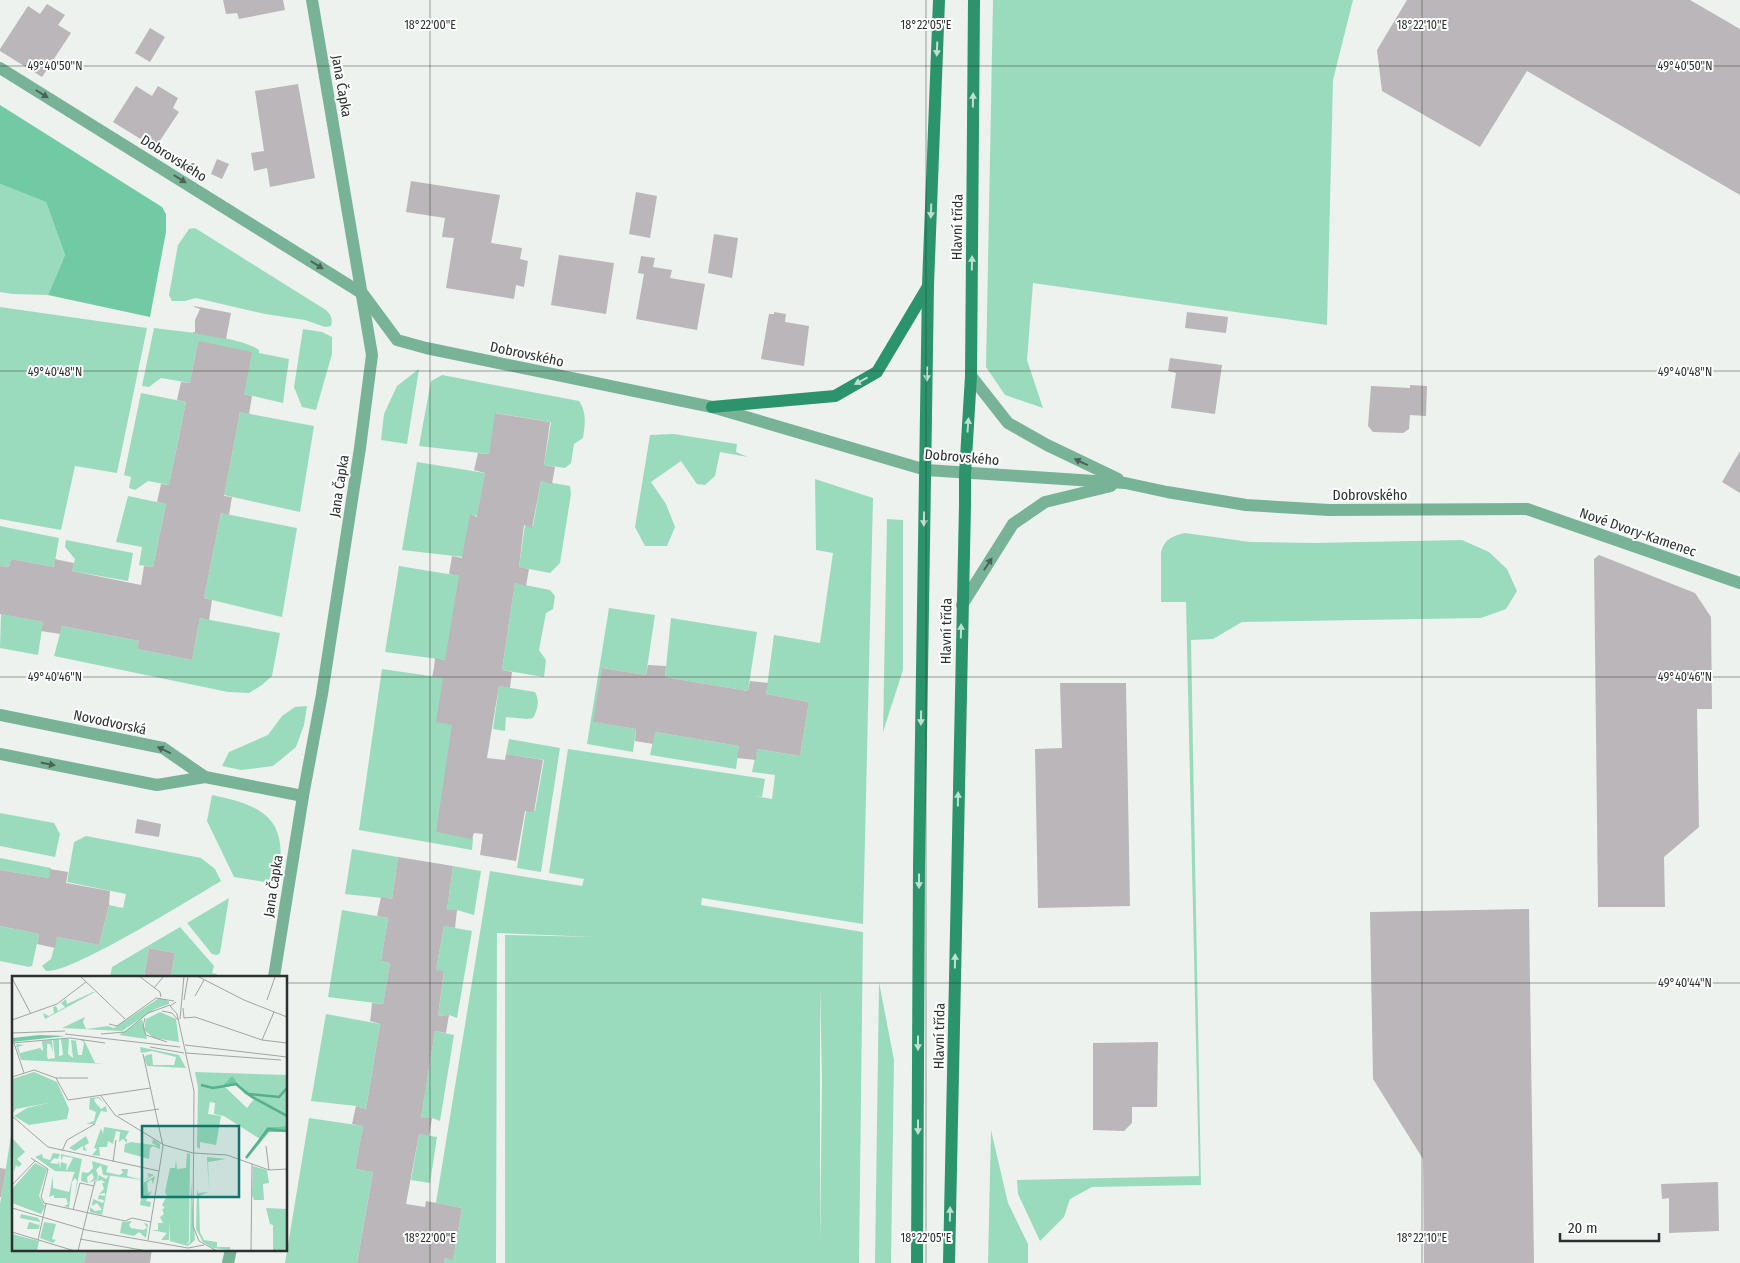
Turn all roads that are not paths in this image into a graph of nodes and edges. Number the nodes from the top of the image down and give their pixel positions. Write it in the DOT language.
graph roads {
  1 [pos="312,0"];
  2 [pos="939,0"];
  3 [pos="974,0"];
  4 [pos="0,68"];
  5 [pos="928,286"];
  6 [pos="363,294"];
  7 [pos="971,376"];
  8 [pos="712,407"];
  9 [pos="926,470"];
  10 [pos="964,474"];
  11 [pos="1125,482"];
  12 [pos="1527,509"];
  13 [pos="1740,582"];
  14 [pos="962,605"];
  15 [pos="0,715"];
  16 [pos="0,754"];
  17 [pos="205,777"];
  18 [pos="303,796"];
  19 [pos="274,976"];
  20 [pos="231,1250"];
  21 [pos="228,1263"];
  22 [pos="917,1263"];
  23 [pos="949,1263"];
  1 -- 6 [label="street, Jana Čapka"];
  2 -- 5 [label="main road, Hlavní třída, one-way"];
  7 -- 3 [label="main road, Hlavní třída, one-way"];
  4 -- 6 [label="street, Dobrovského, one-way"];
  5 -- 8 [label="main road, one-way"];
  5 -- 9 [label="main road, Hlavní třída, one-way"];
  6 -- 8 [label="street, Dobrovského"];
  6 -- 18 [label="street, Jana Čapka"];
  10 -- 7 [label="main road, Hlavní třída, one-way"];
  11 -- 7 [label="street, Dobrovského, one-way"];
  8 -- 9 [label="street, Dobrovského"];
  9 -- 10 [label="street, Dobrovského"];
  9 -- 22 [label="main road, Hlavní třída, one-way"];
  10 -- 11 [label="street, Dobrovského"];
  10 -- 14 [label="main road, Hlavní třída"];
  11 -- 12 [label="street, Dobrovského"];
  14 -- 11 [label="street, one-way"];
  12 -- 13 [label="street, Nové Dvory-Kamenec"];
  23 -- 14 [label="main road, Hlavní třída, one-way"];
  17 -- 15 [label="street, Novodvorská, one-way"];
  16 -- 17 [label="street, Novodvorská, one-way"];
  17 -- 18 [label="street, Novodvorská"];
  18 -- 19 [label="street, Jana Čapka"];
  20 -- 21 [label="street"];
}
